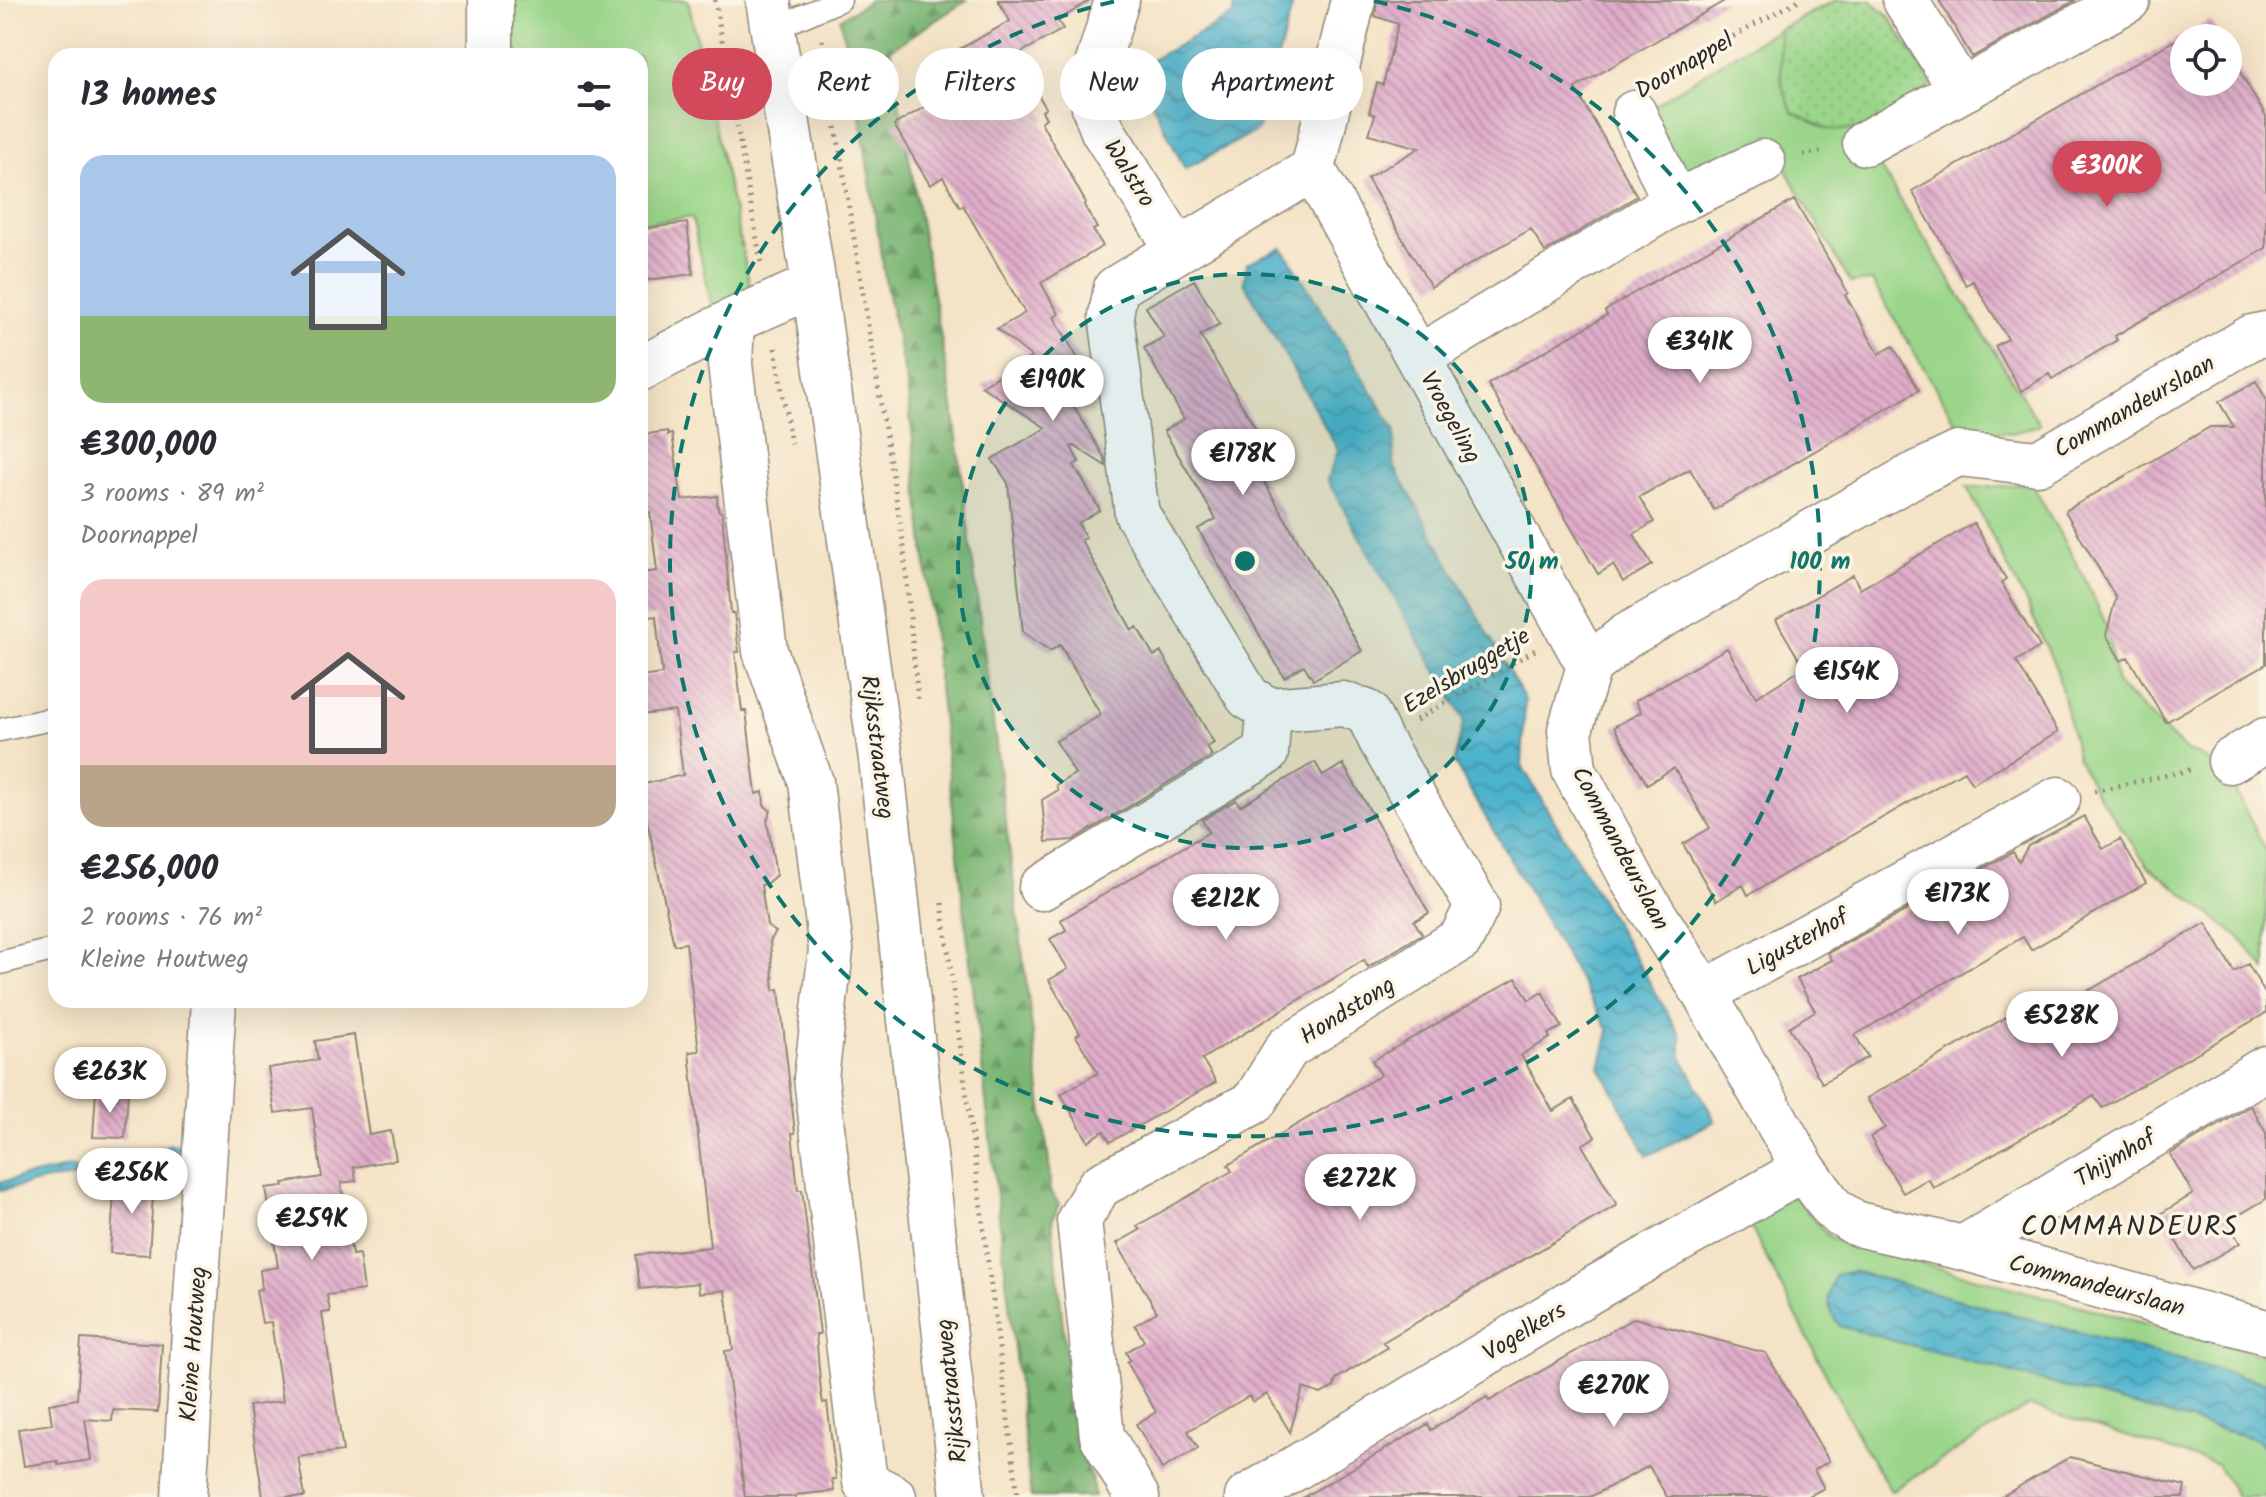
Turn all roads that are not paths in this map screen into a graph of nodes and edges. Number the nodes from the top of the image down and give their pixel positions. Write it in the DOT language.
graph roads {
  1 [pos="491,0"];
  2 [pos="840,0"];
  3 [pos="1117,0"];
  4 [pos="1353,0"];
  5 [pos="1905,0"];
  6 [pos="2128,0"];
  7 [pos="770,14"];
  8 [pos="491,48"];
  9 [pos="1961,90"];
  10 [pos="1634,113"];
  11 [pos="1865,143"];
  12 [pos="1763,162"];
  13 [pos="1313,169"];
  14 [pos="1675,202"];
  15 [pos="1178,250"];
  16 [pos="814,285"];
  17 [pos="732,321"];
  18 [pos="2266,334"];
  19 [pos="1418,358"];
  20 [pos="648,365"];
  21 [pos="1579,647"];
  22 [pos="1269,710"];
  23 [pos="48,720"];
  24 [pos="0,730"];
  25 [pos="2058,799"];
  26 [pos="1041,888"];
  27 [pos="48,951"];
  28 [pos="0,963"];
  29 [pos="1704,993"];
  30 [pos="214,1008"];
  31 [pos="2266,1068"];
  32 [pos="1804,1169"];
  33 [pos="1963,1248"];
  34 [pos="2266,1332"];
  35 [pos="184,1497"];
  36 [pos="894,1497"];
  37 [pos="963,1497"];
  38 [pos="1137,1497"];
  39 [pos="1247,1497"];
  1 -- 8 [label="street"];
  2 -- 7 [label="lane"];
  3 -- 15 [label="street, Walstro"];
  4 -- 13 [label="street"];
  5 -- 9 [label="street"];
  6 -- 9 [label="street"];
  7 -- 16 [label="street, Rijksstraatweg"];
  9 -- 11 [label="street"];
  10 -- 14 [label="street, Doornappel"];
  12 -- 14 [label="street"];
  13 -- 15 [label="street"];
  13 -- 19 [label="street, Vroegeling"];
  14 -- 19 [label="street"];
  15 -- 22 [label="street"];
  16 -- 17 [label="street"];
  16 -- 37 [label="street, Rijksstraatweg"];
  17 -- 20 [label="street"];
  17 -- 36 [label="street"];
  18 -- 21 [label="street, Commandeurslaan"];
  19 -- 21 [label="street, Vroegeling"];
  21 -- 29 [label="street, Commandeurslaan"];
  22 -- 26 [label="street"];
  22 -- 38 [label="street, Hondstong"];
  23 -- 24 [label="lane"];
  25 -- 29 [label="street, Ligusterhof"];
  27 -- 28 [label="lane"];
  29 -- 32 [label="street, Commandeurslaan"];
  30 -- 35 [label="street, Kleine Houtweg"];
  31 -- 33 [label="street, Thijmhof"];
  32 -- 33 [label="street, Commandeurslaan"];
  32 -- 39 [label="street, Vogelkers"];
  33 -- 34 [label="street, Commandeurslaan"];
}
